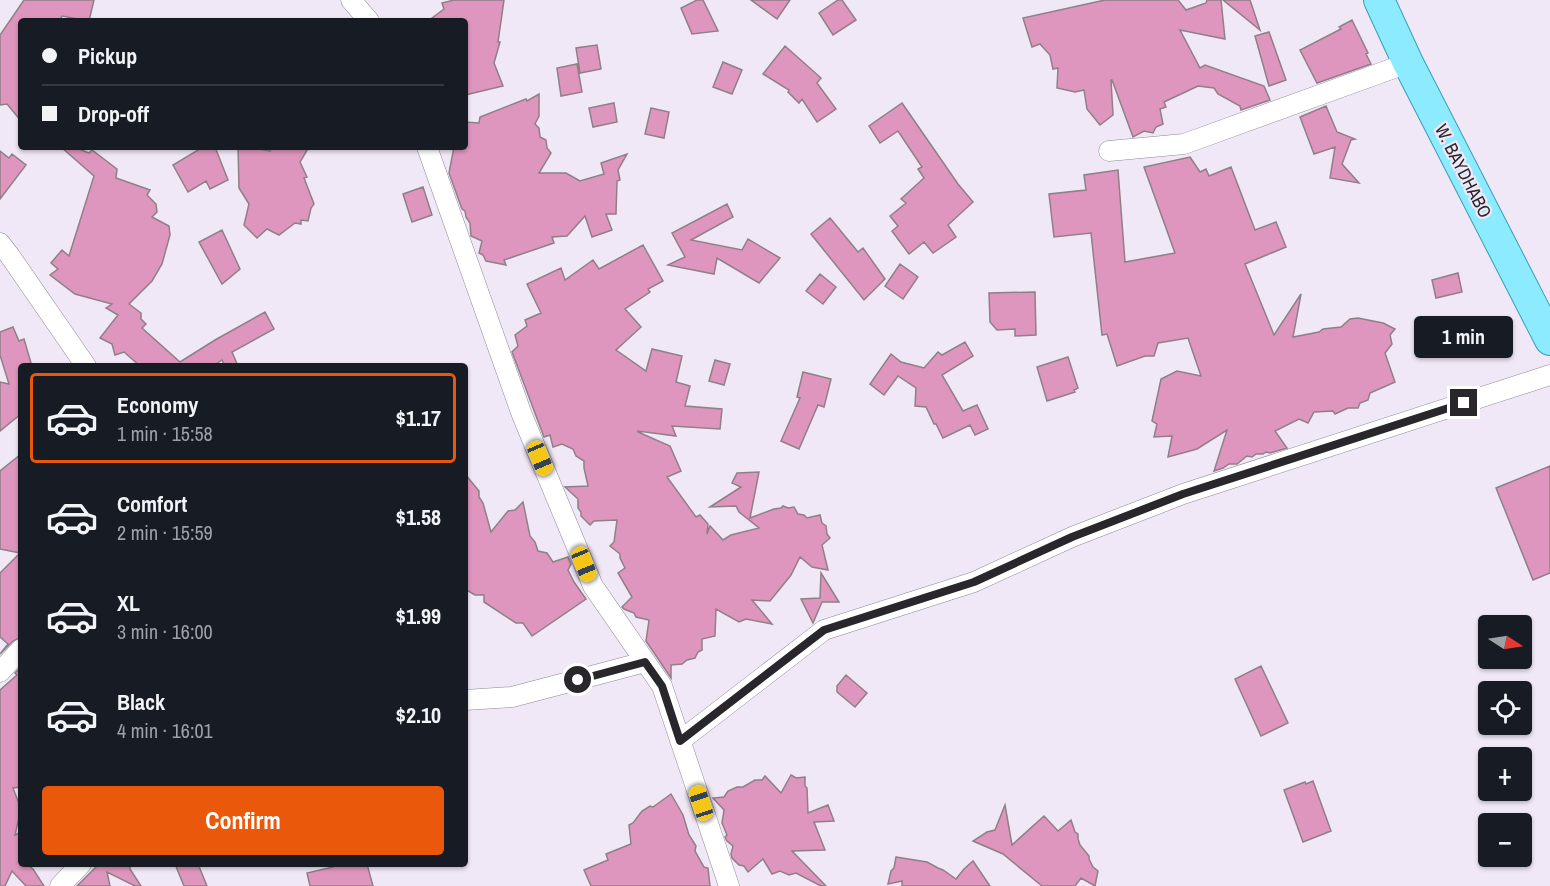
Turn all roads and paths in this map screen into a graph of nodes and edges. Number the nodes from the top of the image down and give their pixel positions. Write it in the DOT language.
graph roads {
  1 [pos="351,0"];
  2 [pos="1379,0"];
  3 [pos="366,18"];
  4 [pos="1408,63"];
  5 [pos="429,150"];
  6 [pos="1109,151"];
  7 [pos="0,243"];
  8 [pos="1550,340"];
  9 [pos="84,363"];
  10 [pos="1550,375"];
  11 [pos="18,652"];
  12 [pos="645,662"];
  13 [pos="0,672"];
  14 [pos="468,700"];
  15 [pos="680,741"];
  16 [pos="78,867"];
  17 [pos="60,886"];
  18 [pos="729,886"];
  1 -- 3 [label="street"];
  2 -- 4 [label="main road, W. BAYDHABO"];
  4 -- 6 [label="street"];
  4 -- 8 [label="main road, W. BAYDHABO"];
  5 -- 12 [label="street"];
  7 -- 9 [label="street"];
  10 -- 15 [label="street"];
  11 -- 13 [label="street"];
  12 -- 14 [label="street"];
  12 -- 15 [label="street"];
  15 -- 18 [label="street"];
  16 -- 17 [label="street"];
}
